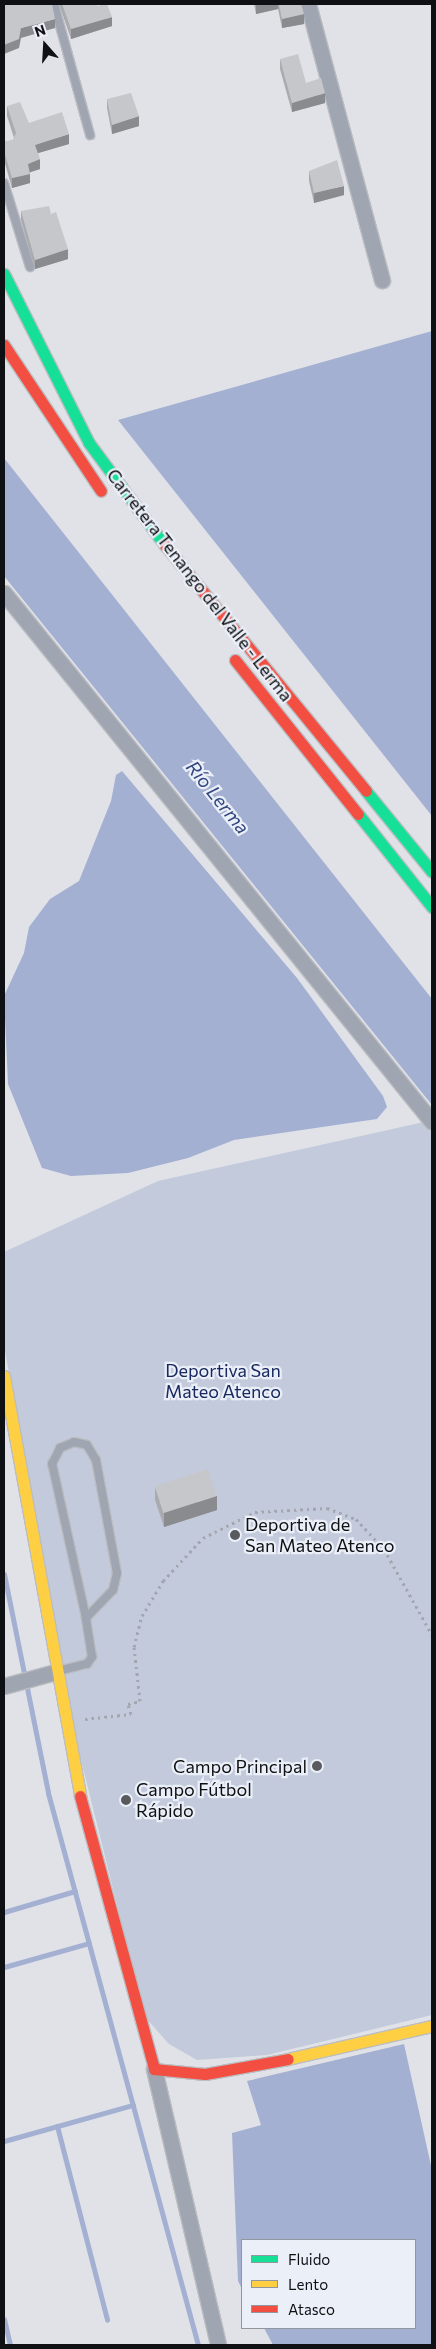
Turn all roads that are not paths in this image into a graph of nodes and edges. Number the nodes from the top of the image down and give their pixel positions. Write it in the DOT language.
graph roads {
  1 [pos="54,4"];
  2 [pos="308,4"];
  3 [pos="90,135"];
  4 [pos="4,183"];
  5 [pos="30,267"];
  6 [pos="4,274"];
  7 [pos="382,280"];
  8 [pos="4,345"];
  9 [pos="107,499"];
  10 [pos="4,592"];
  11 [pos="223,646"];
  12 [pos="432,872"];
  13 [pos="432,907"];
  14 [pos="432,1122"];
  15 [pos="4,1376"];
  16 [pos="86,1618"];
  17 [pos="55,1672"];
  18 [pos="8,1684"];
  19 [pos="432,2026"];
  20 [pos="154,2069"];
  21 [pos="218,2345"];
  1 -- 3 [label="lane"];
  2 -- 7 [label="street"];
  4 -- 5 [label="lane"];
  6 -- 12 [label="main road, Carretera Tenango del Valle - Lerma"];
  8 -- 9 [label="main road"];
  10 -- 14 [label="street"];
  11 -- 13 [label="main road"];
  15 -- 17 [label="main road"];
  16 -- 16 [label="lane"];
  16 -- 17 [label="lane"];
  17 -- 18 [label="street"];
  17 -- 20 [label="main road"];
  19 -- 20 [label="main road"];
  20 -- 21 [label="street"];
}
